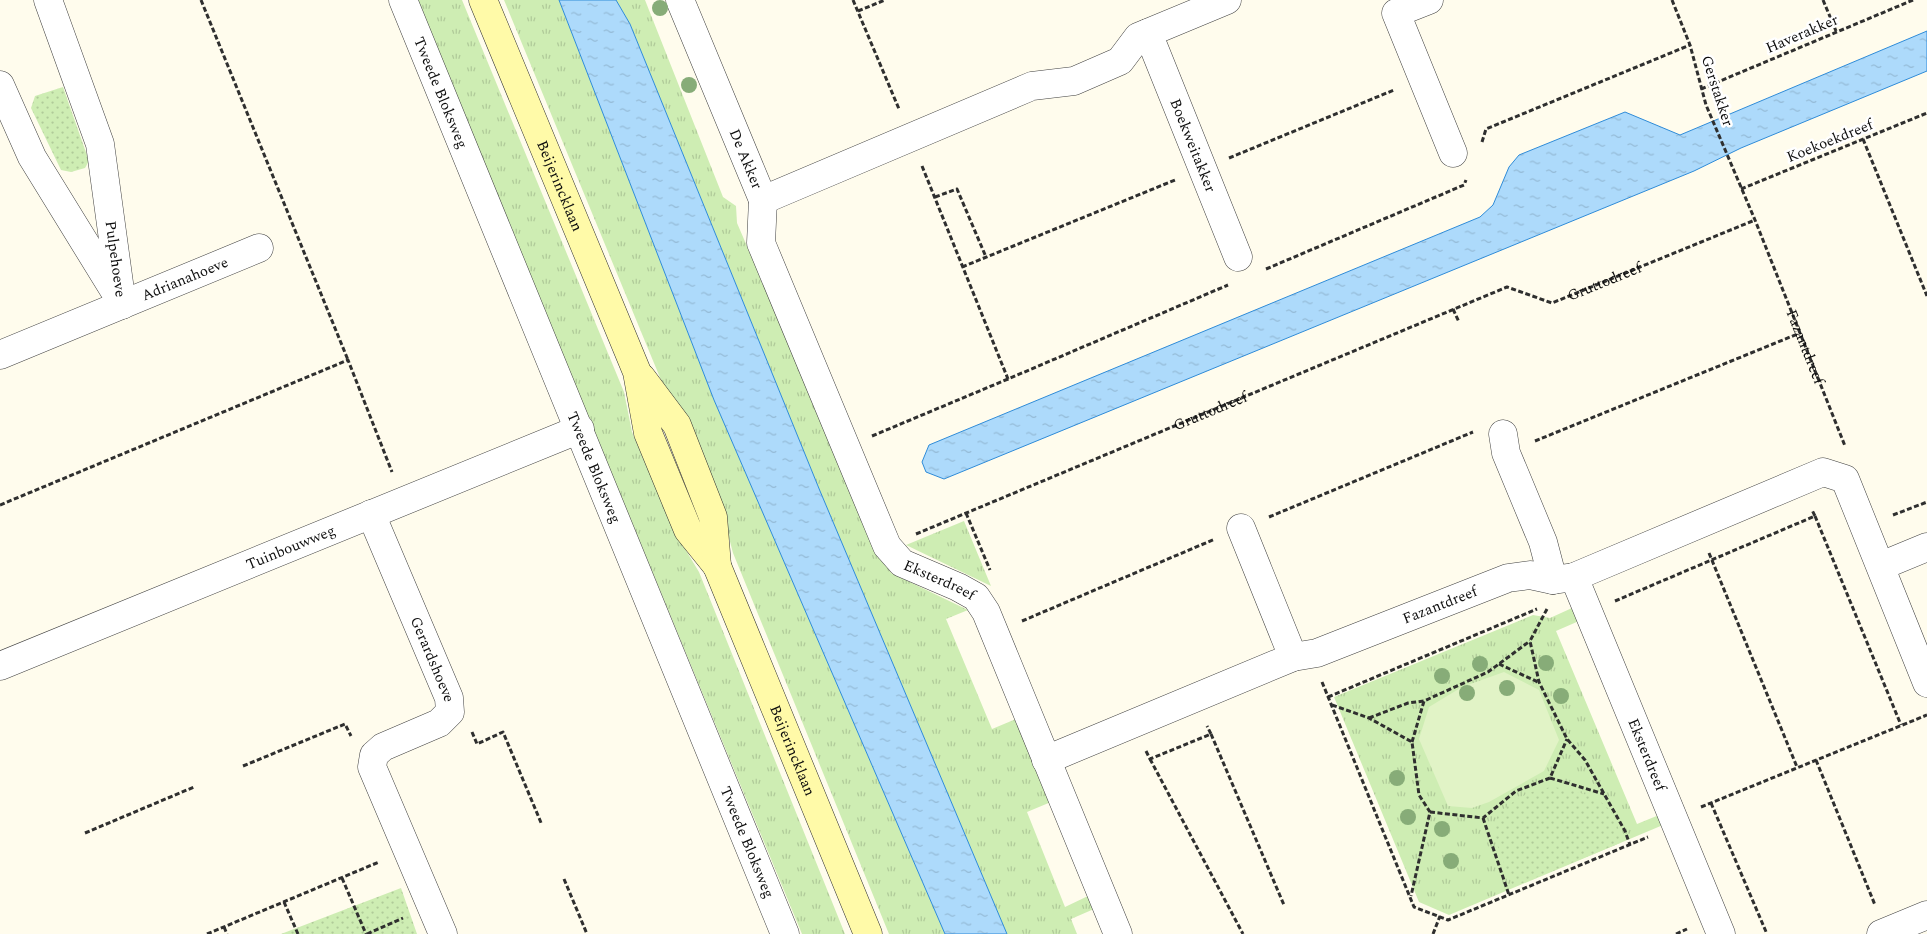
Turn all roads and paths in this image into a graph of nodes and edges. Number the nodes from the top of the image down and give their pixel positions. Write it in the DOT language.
graph roads {
  1 [pos="48,0"];
  2 [pos="201,0"];
  3 [pos="404,0"];
  4 [pos="483,0"];
  5 [pos="680,0"];
  6 [pos="853,0"];
  7 [pos="885,0"];
  8 [pos="1227,0"];
  9 [pos="1429,0"];
  10 [pos="1672,0"];
  11 [pos="1823,0"];
  12 [pos="1913,0"];
  13 [pos="1393,7"];
  14 [pos="858,11"];
  15 [pos="1836,31"];
  16 [pos="1148,33"];
  17 [pos="0,85"];
  18 [pos="1701,89"];
  19 [pos="1927,113"];
  20 [pos="911,138"];
  21 [pos="1863,139"];
  22 [pos="1453,153"];
  23 [pos="1741,189"];
  24 [pos="935,197"];
  25 [pos="763,200"];
  26 [pos="1755,220"];
  27 [pos="259,248"];
  28 [pos="986,257"];
  29 [pos="1238,257"];
  30 [pos="1927,296"];
  31 [pos="122,305"];
  32 [pos="1453,309"];
  33 [pos="1459,322"];
  34 [pos="1800,333"];
  35 [pos="0,355"];
  36 [pos="348,360"];
  37 [pos="1008,379"];
  38 [pos="580,429"];
  39 [pos="1505,443"];
  40 [pos="846,446"];
  41 [pos="1836,475"];
  42 [pos="1800,482"];
  43 [pos="404,501"];
  44 [pos="1927,502"];
  45 [pos="0,505"];
  46 [pos="966,513"];
  47 [pos="370,514"];
  48 [pos="1815,516"];
  49 [pos="1697,525"];
  50 [pos="1864,527"];
  51 [pos="1241,528"];
  52 [pos="888,546"];
  53 [pos="1927,548"];
  54 [pos="1712,560"];
  55 [pos="1881,566"];
  56 [pos="1563,578"];
  57 [pos="986,612"];
  58 [pos="1589,612"];
  59 [pos="1530,641"];
  60 [pos="1301,655"];
  61 [pos="1498,664"];
  62 [pos="0,666"];
  63 [pos="1539,682"];
  64 [pos="1927,683"];
  65 [pos="1328,697"];
  66 [pos="1424,701"];
  67 [pos="1331,705"];
  68 [pos="450,712"];
  69 [pos="1927,715"];
  70 [pos="1369,718"];
  71 [pos="1901,725"];
  72 [pos="1211,734"];
  73 [pos="1567,739"];
  74 [pos="1412,742"];
  75 [pos="374,756"];
  76 [pos="1150,759"];
  77 [pos="1046,760"];
  78 [pos="1816,760"];
  79 [pos="243,766"];
  80 [pos="1797,768"];
  81 [pos="1550,778"];
  82 [pos="194,787"];
  83 [pos="1604,794"];
  84 [pos="1711,803"];
  85 [pos="1430,812"];
  86 [pos="1483,818"];
  87 [pos="1674,822"];
  88 [pos="542,824"];
  89 [pos="86,832"];
  90 [pos="1630,844"];
  91 [pos="408,850"];
  92 [pos="342,878"];
  93 [pos="564,879"];
  94 [pos="1509,895"];
  95 [pos="1410,898"];
  96 [pos="284,902"];
  97 [pos="1284,904"];
  98 [pos="431,906"];
  99 [pos="1927,915"];
  100 [pos="1440,916"];
  101 [pos="224,927"];
  102 [pos="1884,933"];
  103 [pos="207,934"];
  104 [pos="227,934"];
  105 [pos="298,934"];
  106 [pos="367,934"];
  107 [pos="443,934"];
  108 [pos="586,934"];
  109 [pos="785,934"];
  110 [pos="868,934"];
  111 [pos="1118,934"];
  112 [pos="1243,934"];
  113 [pos="1433,934"];
  114 [pos="1721,934"];
  115 [pos="1767,934"];
  1 -- 31 [label="street, Pulpehoeve"];
  2 -- 36 [label="path"];
  3 -- 38 [label="street, Tweede Bloksweg"];
  4 -- 110 [label="main road, Beijerincklaan"];
  5 -- 25 [label="street, De Akker"];
  6 -- 14 [label="path"];
  7 -- 14 [label="path"];
  8 -- 16 [label="street, De Akker"];
  9 -- 13 [label="street"];
  10 -- 18 [label="path, Gerstakker"];
  11 -- 15 [label="path"];
  12 -- 15 [label="path, Haverakker"];
  13 -- 22 [label="street"];
  14 -- 20 [label="path"];
  15 -- 18 [label="path, Haverakker"];
  16 -- 20 [label="street, De Akker"];
  16 -- 29 [label="street, Boekweitakker"];
  17 -- 31 [label="street, Pulpehoeve"];
  18 -- 23 [label="path, Gerstakker"];
  19 -- 21 [label="path, Koekoekdreef"];
  20 -- 25 [label="street, De Akker"];
  21 -- 23 [label="path, Koekoekdreef"];
  21 -- 30 [label="path"];
  23 -- 26 [label="path, Fazantdreef"];
  24 -- 28 [label="path"];
  25 -- 40 [label="street, Eksterdreef"];
  26 -- 32 [label="path, Gruttodreef"];
  26 -- 34 [label="path, Fazantdreef"];
  27 -- 31 [label="street, Adrianahoeve"];
  31 -- 35 [label="street, Adrianahoeve"];
  32 -- 33 [label="path"];
  32 -- 46 [label="path, Gruttodreef"];
  34 -- 39 [label="path"];
  34 -- 41 [label="path, Fazantdreef"];
  36 -- 43 [label="path"];
  36 -- 45 [label="path"];
  37 -- 40 [label="path"];
  38 -- 43 [label="street, Tuinbouwweg"];
  38 -- 109 [label="street, Tweede Bloksweg"];
  39 -- 56 [label="street"];
  40 -- 52 [label="street, Eksterdreef"];
  41 -- 42 [label="street"];
  41 -- 50 [label="street"];
  42 -- 48 [label="path"];
  42 -- 49 [label="street"];
  43 -- 47 [label="street, Tuinbouwweg"];
  44 -- 50 [label="path"];
  46 -- 52 [label="path, Gruttodreef"];
  46 -- 57 [label="path"];
  47 -- 62 [label="street, Tuinbouwweg"];
  47 -- 68 [label="street, Gerardshoeve"];
  48 -- 54 [label="path"];
  48 -- 71 [label="path"];
  49 -- 54 [label="path"];
  49 -- 56 [label="street"];
  50 -- 55 [label="street"];
  51 -- 60 [label="street"];
  52 -- 57 [label="street, Eksterdreef"];
  53 -- 55 [label="street"];
  54 -- 58 [label="path"];
  54 -- 80 [label="path"];
  55 -- 64 [label="street"];
  56 -- 58 [label="street, Eksterdreef"];
  56 -- 60 [label="street, Fazantdreef"];
  57 -- 77 [label="street, Eksterdreef"];
  58 -- 87 [label="street, Eksterdreef"];
  59 -- 61 [label="path"];
  59 -- 63 [label="path"];
  59 -- 65 [label="path"];
  60 -- 65 [label="path"];
  60 -- 77 [label="street, Fazantdreef"];
  61 -- 63 [label="path"];
  61 -- 66 [label="path"];
  63 -- 73 [label="path"];
  65 -- 67 [label="path"];
  66 -- 70 [label="path"];
  66 -- 74 [label="path"];
  67 -- 70 [label="path"];
  67 -- 95 [label="path"];
  68 -- 75 [label="street, Gerardshoeve"];
  68 -- 88 [label="path"];
  69 -- 71 [label="path"];
  70 -- 74 [label="path"];
  71 -- 78 [label="path"];
  72 -- 97 [label="path"];
  73 -- 81 [label="path"];
  73 -- 83 [label="path"];
  74 -- 85 [label="path"];
  75 -- 79 [label="path"];
  75 -- 91 [label="street"];
  76 -- 112 [label="path"];
  77 -- 111 [label="street, Eksterdreef"];
  78 -- 80 [label="path"];
  78 -- 102 [label="path"];
  80 -- 84 [label="path"];
  81 -- 83 [label="path"];
  81 -- 86 [label="path"];
  82 -- 89 [label="path"];
  83 -- 90 [label="path"];
  84 -- 87 [label="path"];
  84 -- 115 [label="path"];
  85 -- 86 [label="path"];
  85 -- 95 [label="path"];
  86 -- 94 [label="path"];
  87 -- 90 [label="path"];
  87 -- 114 [label="street, Eksterdreef"];
  90 -- 94 [label="path"];
  91 -- 92 [label="path"];
  91 -- 98 [label="street"];
  92 -- 96 [label="path"];
  92 -- 106 [label="path"];
  93 -- 108 [label="path"];
  94 -- 100 [label="path"];
  95 -- 100 [label="path"];
  96 -- 101 [label="path"];
  96 -- 105 [label="path"];
  98 -- 106 [label="path"];
  98 -- 107 [label="street"];
  99 -- 102 [label="street"];
  100 -- 113 [label="path"];
  101 -- 103 [label="path"];
  101 -- 104 [label="path"];
}
